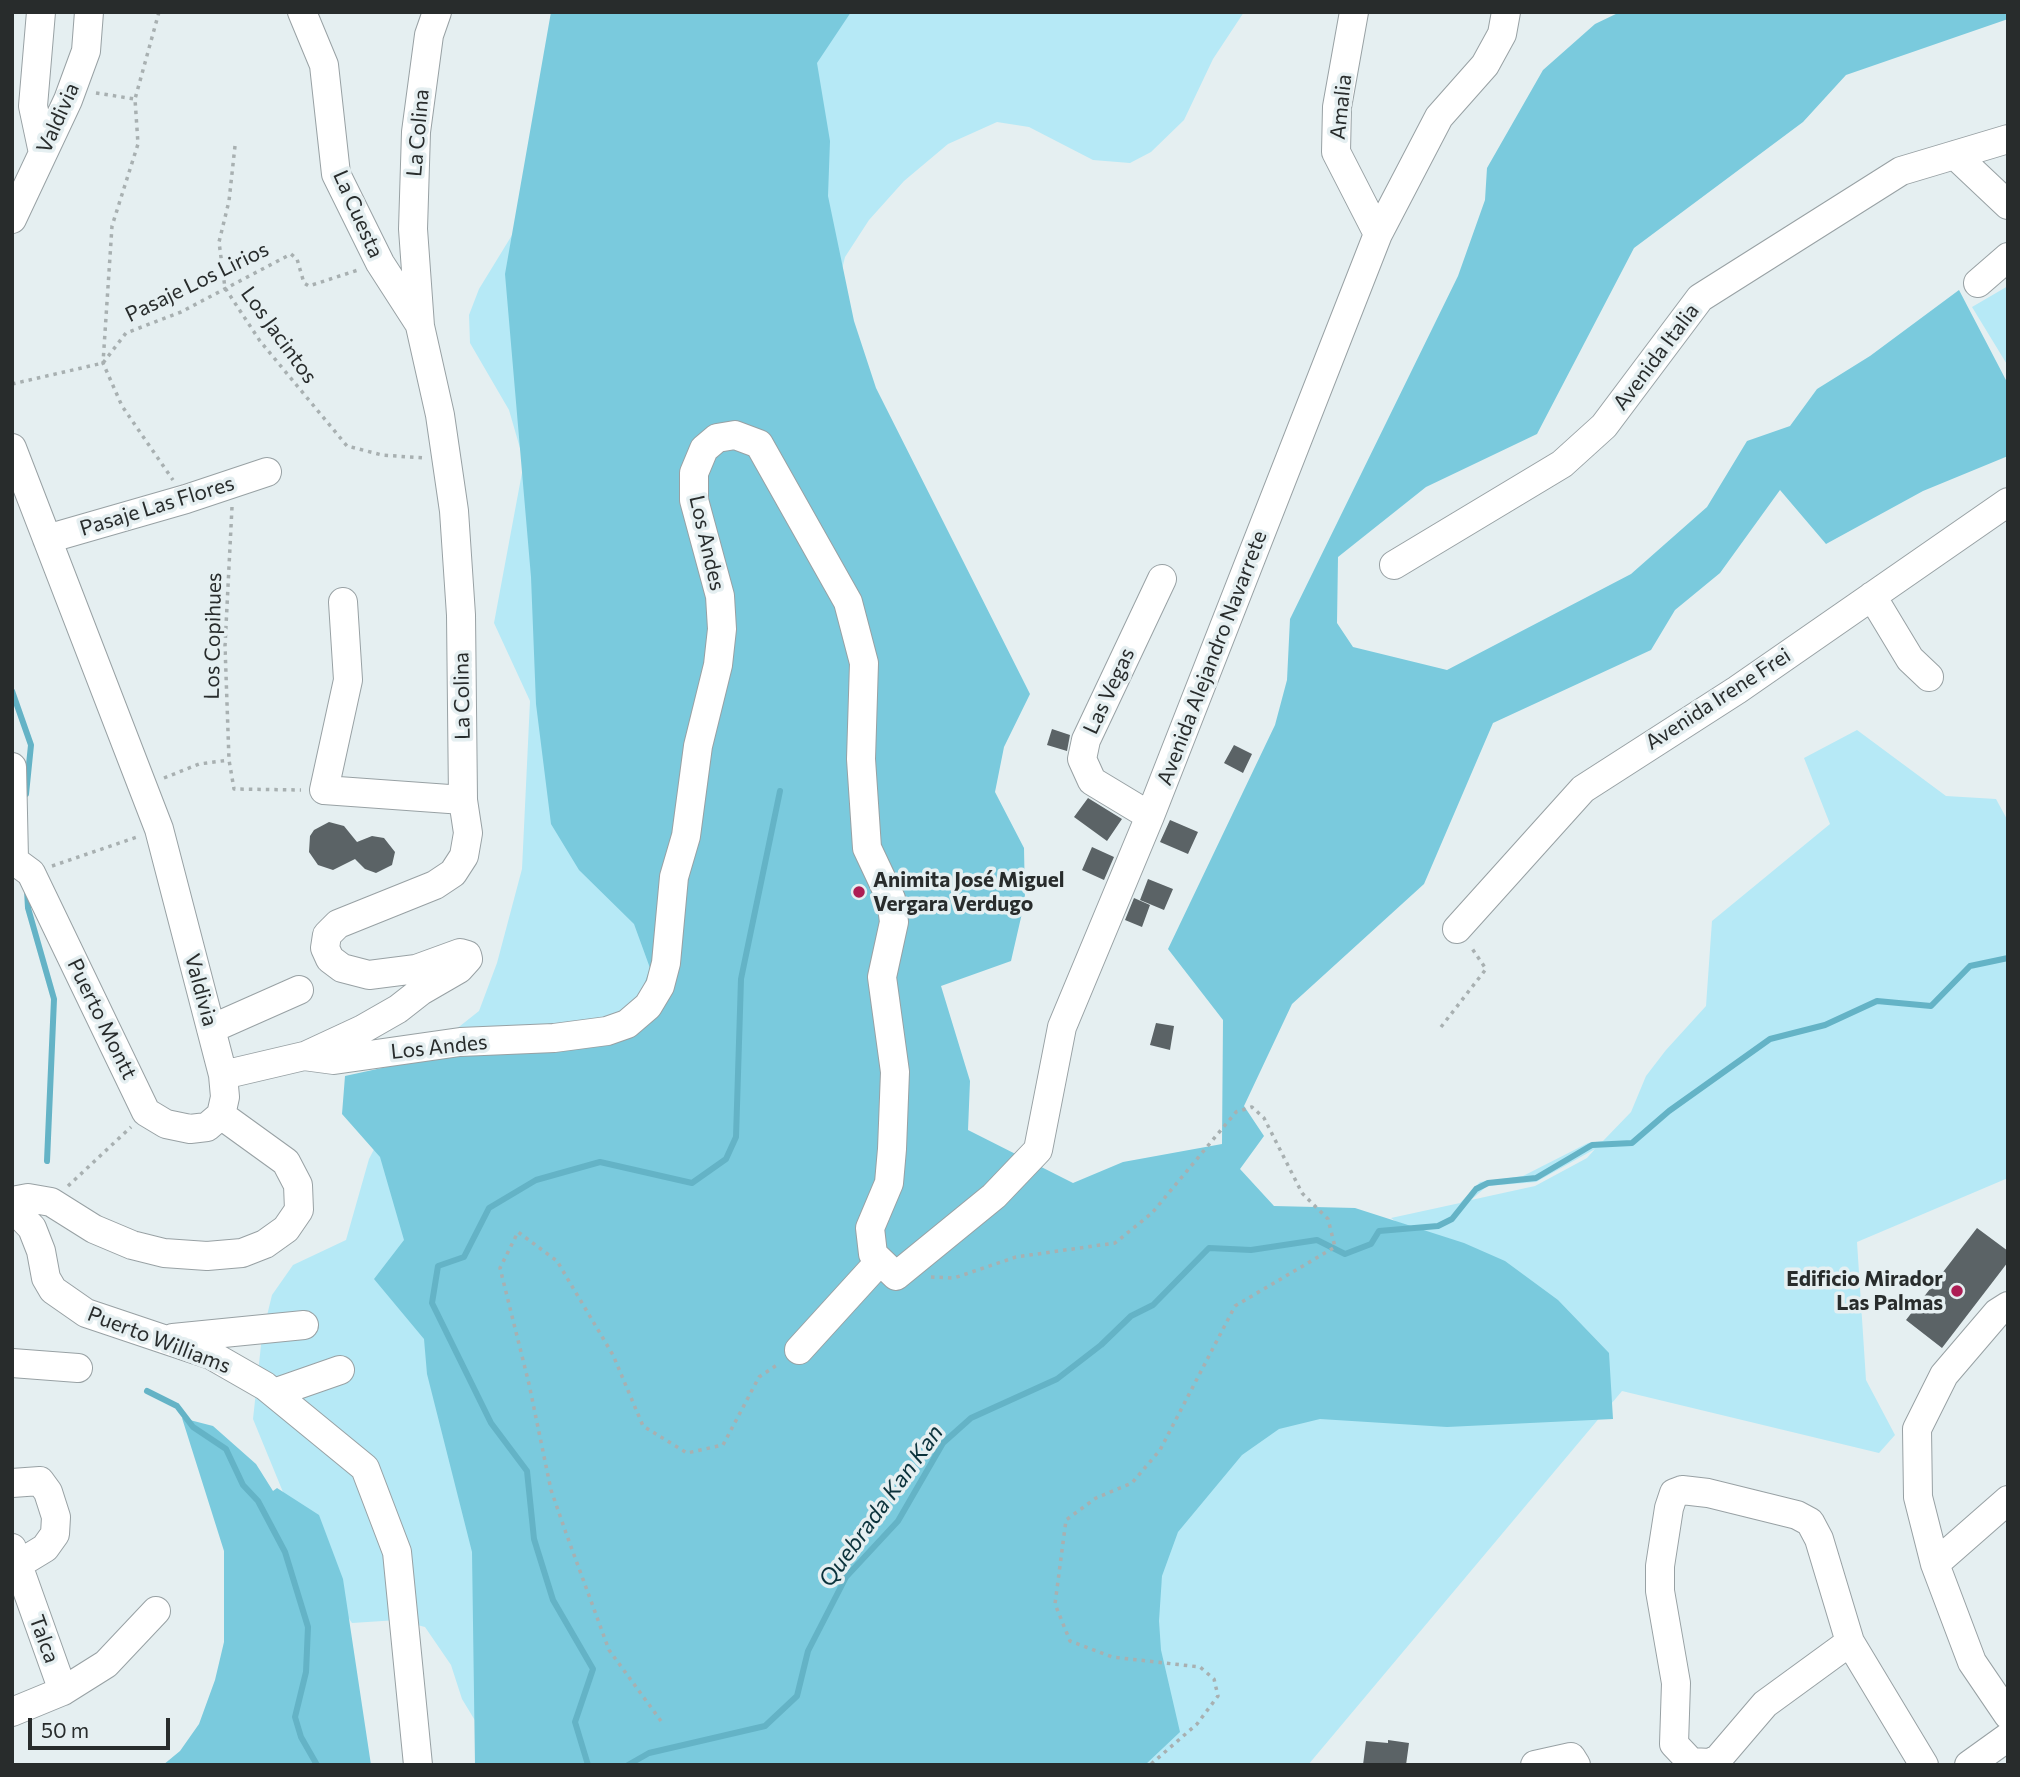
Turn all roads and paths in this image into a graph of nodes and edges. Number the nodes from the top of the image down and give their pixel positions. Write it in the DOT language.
graph roads {
  1 [pos="41,12"];
  2 [pos="89,12"];
  3 [pos="159,12"];
  4 [pos="302,12"];
  5 [pos="436,12"];
  6 [pos="1354,12"];
  7 [pos="1506,12"];
  8 [pos="71,90"];
  9 [pos="135,99"];
  10 [pos="2008,139"];
  11 [pos="235,146"];
  12 [pos="43,153"];
  13 [pos="1955,155"];
  14 [pos="2008,205"];
  15 [pos="12,219"];
  16 [pos="1378,234"];
  17 [pos="2008,257"];
  18 [pos="380,263"];
  19 [pos="1978,282"];
  20 [pos="225,288"];
  21 [pos="421,326"];
  22 [pos="103,363"];
  23 [pos="12,384"];
  24 [pos="12,448"];
  25 [pos="447,459"];
  26 [pos="267,472"];
  27 [pos="232,484"];
  28 [pos="186,499"];
  29 [pos="2008,502"];
  30 [pos="47,539"];
  31 [pos="1394,565"];
  32 [pos="1163,579"];
  33 [pos="1872,596"];
  34 [pos="343,602"];
  35 [pos="1929,677"];
  36 [pos="229,760"];
  37 [pos="12,767"];
  38 [pos="143,785"];
  39 [pos="324,790"];
  40 [pos="463,800"];
  41 [pos="1150,816"];
  42 [pos="159,829"];
  43 [pos="19,864"];
  44 [pos="1457,929"];
  45 [pos="299,990"];
  46 [pos="1441,1027"];
  47 [pos="211,1029"];
  48 [pos="304,1056"];
  49 [pos="223,1075"];
  50 [pos="146,1112"];
  51 [pos="221,1115"];
  52 [pos="12,1201"];
  53 [pos="51,1202"];
  54 [pos="12,1207"];
  55 [pos="888,1268"];
  56 [pos="2008,1306"];
  57 [pos="304,1325"];
  58 [pos="159,1339"];
  59 [pos="799,1350"];
  60 [pos="12,1363"];
  61 [pos="78,1368"];
  62 [pos="340,1370"];
  63 [pos="275,1393"];
  64 [pos="12,1483"];
  65 [pos="2008,1500"];
  66 [pos="15,1557"];
  67 [pos="1934,1564"];
  68 [pos="1950,1602"];
  69 [pos="156,1611"];
  70 [pos="1850,1642"];
  71 [pos="2008,1685"];
  72 [pos="63,1691"];
  73 [pos="12,1712"];
  74 [pos="2008,1715"];
  75 [pos="661,1721"];
  76 [pos="2008,1737"];
  77 [pos="1574,1761"];
  78 [pos="418,1765"];
  79 [pos="1150,1765"];
  80 [pos="1535,1765"];
  81 [pos="1923,1765"];
  82 [pos="1969,1765"];
  1 -- 12 [label="street"];
  2 -- 8 [label="street, Valdivia"];
  3 -- 9 [label="path"];
  4 -- 18 [label="street, La Cuesta"];
  5 -- 21 [label="street, La Colina"];
  6 -- 16 [label="street, Amalia"];
  7 -- 16 [label="street, Avenida Alejandro Navarrete"];
  8 -- 9 [label="path"];
  8 -- 12 [label="street, Valdivia"];
  9 -- 22 [label="path"];
  10 -- 13 [label="street, Avenida Italia"];
  11 -- 20 [label="path, Los Jacintos"];
  12 -- 15 [label="street, Valdivia"];
  13 -- 14 [label="street"];
  13 -- 31 [label="street, Avenida Italia"];
  16 -- 41 [label="street, Avenida Alejandro Navarrete"];
  17 -- 19 [label="street"];
  18 -- 20 [label="path, Pasaje Los Lirios"];
  18 -- 21 [label="street, La Cuesta"];
  20 -- 22 [label="path, Pasaje Los Lirios"];
  20 -- 25 [label="path, Los Jacintos"];
  21 -- 25 [label="street, La Colina"];
  22 -- 23 [label="path"];
  22 -- 28 [label="path"];
  24 -- 30 [label="street, Valdivia"];
  25 -- 40 [label="street, La Colina"];
  26 -- 27 [label="street, Pasaje Las Flores"];
  27 -- 28 [label="street, Pasaje Las Flores"];
  27 -- 36 [label="path, Los Copihues"];
  28 -- 30 [label="street, Pasaje Las Flores"];
  29 -- 33 [label="street, Avenida Irene Frei"];
  30 -- 38 [label="street, Valdivia"];
  32 -- 41 [label="street, Las Vegas"];
  33 -- 35 [label="street"];
  33 -- 44 [label="street, Avenida Irene Frei"];
  34 -- 39 [label="street"];
  36 -- 38 [label="path"];
  36 -- 39 [label="path, Los Copihues"];
  37 -- 43 [label="street"];
  38 -- 42 [label="street, Valdivia"];
  39 -- 40 [label="street"];
  40 -- 48 [label="street, La Colina"];
  41 -- 55 [label="street, Avenida Alejandro Navarrete"];
  42 -- 43 [label="path"];
  42 -- 47 [label="street, Valdivia"];
  43 -- 50 [label="street, Puerto Montt"];
  44 -- 46 [label="path"];
  45 -- 47 [label="street"];
  47 -- 49 [label="street, Valdivia"];
  48 -- 49 [label="street, Los Andes"];
  48 -- 55 [label="street, Los Andes"];
  49 -- 51 [label="street, Valdivia"];
  50 -- 51 [label="street"];
  50 -- 53 [label="path"];
  51 -- 53 [label="street"];
  52 -- 53 [label="street"];
  54 -- 58 [label="street, Puerto Williams"];
  55 -- 59 [label="street, Avenida Alejandro Navarrete"];
  55 -- 79 [label="path"];
  56 -- 67 [label="street"];
  57 -- 58 [label="street"];
  58 -- 63 [label="street, Puerto Williams"];
  59 -- 75 [label="path"];
  60 -- 61 [label="street"];
  62 -- 63 [label="street"];
  63 -- 78 [label="street, Puerto Williams"];
  64 -- 66 [label="street"];
  65 -- 67 [label="street"];
  66 -- 72 [label="street, Talca"];
  67 -- 68 [label="street"];
  68 -- 71 [label="street"];
  68 -- 74 [label="street"];
  69 -- 72 [label="street"];
  70 -- 70 [label="street"];
  70 -- 81 [label="street"];
  72 -- 73 [label="street"];
  76 -- 82 [label="street"];
  77 -- 80 [label="street"];
}
